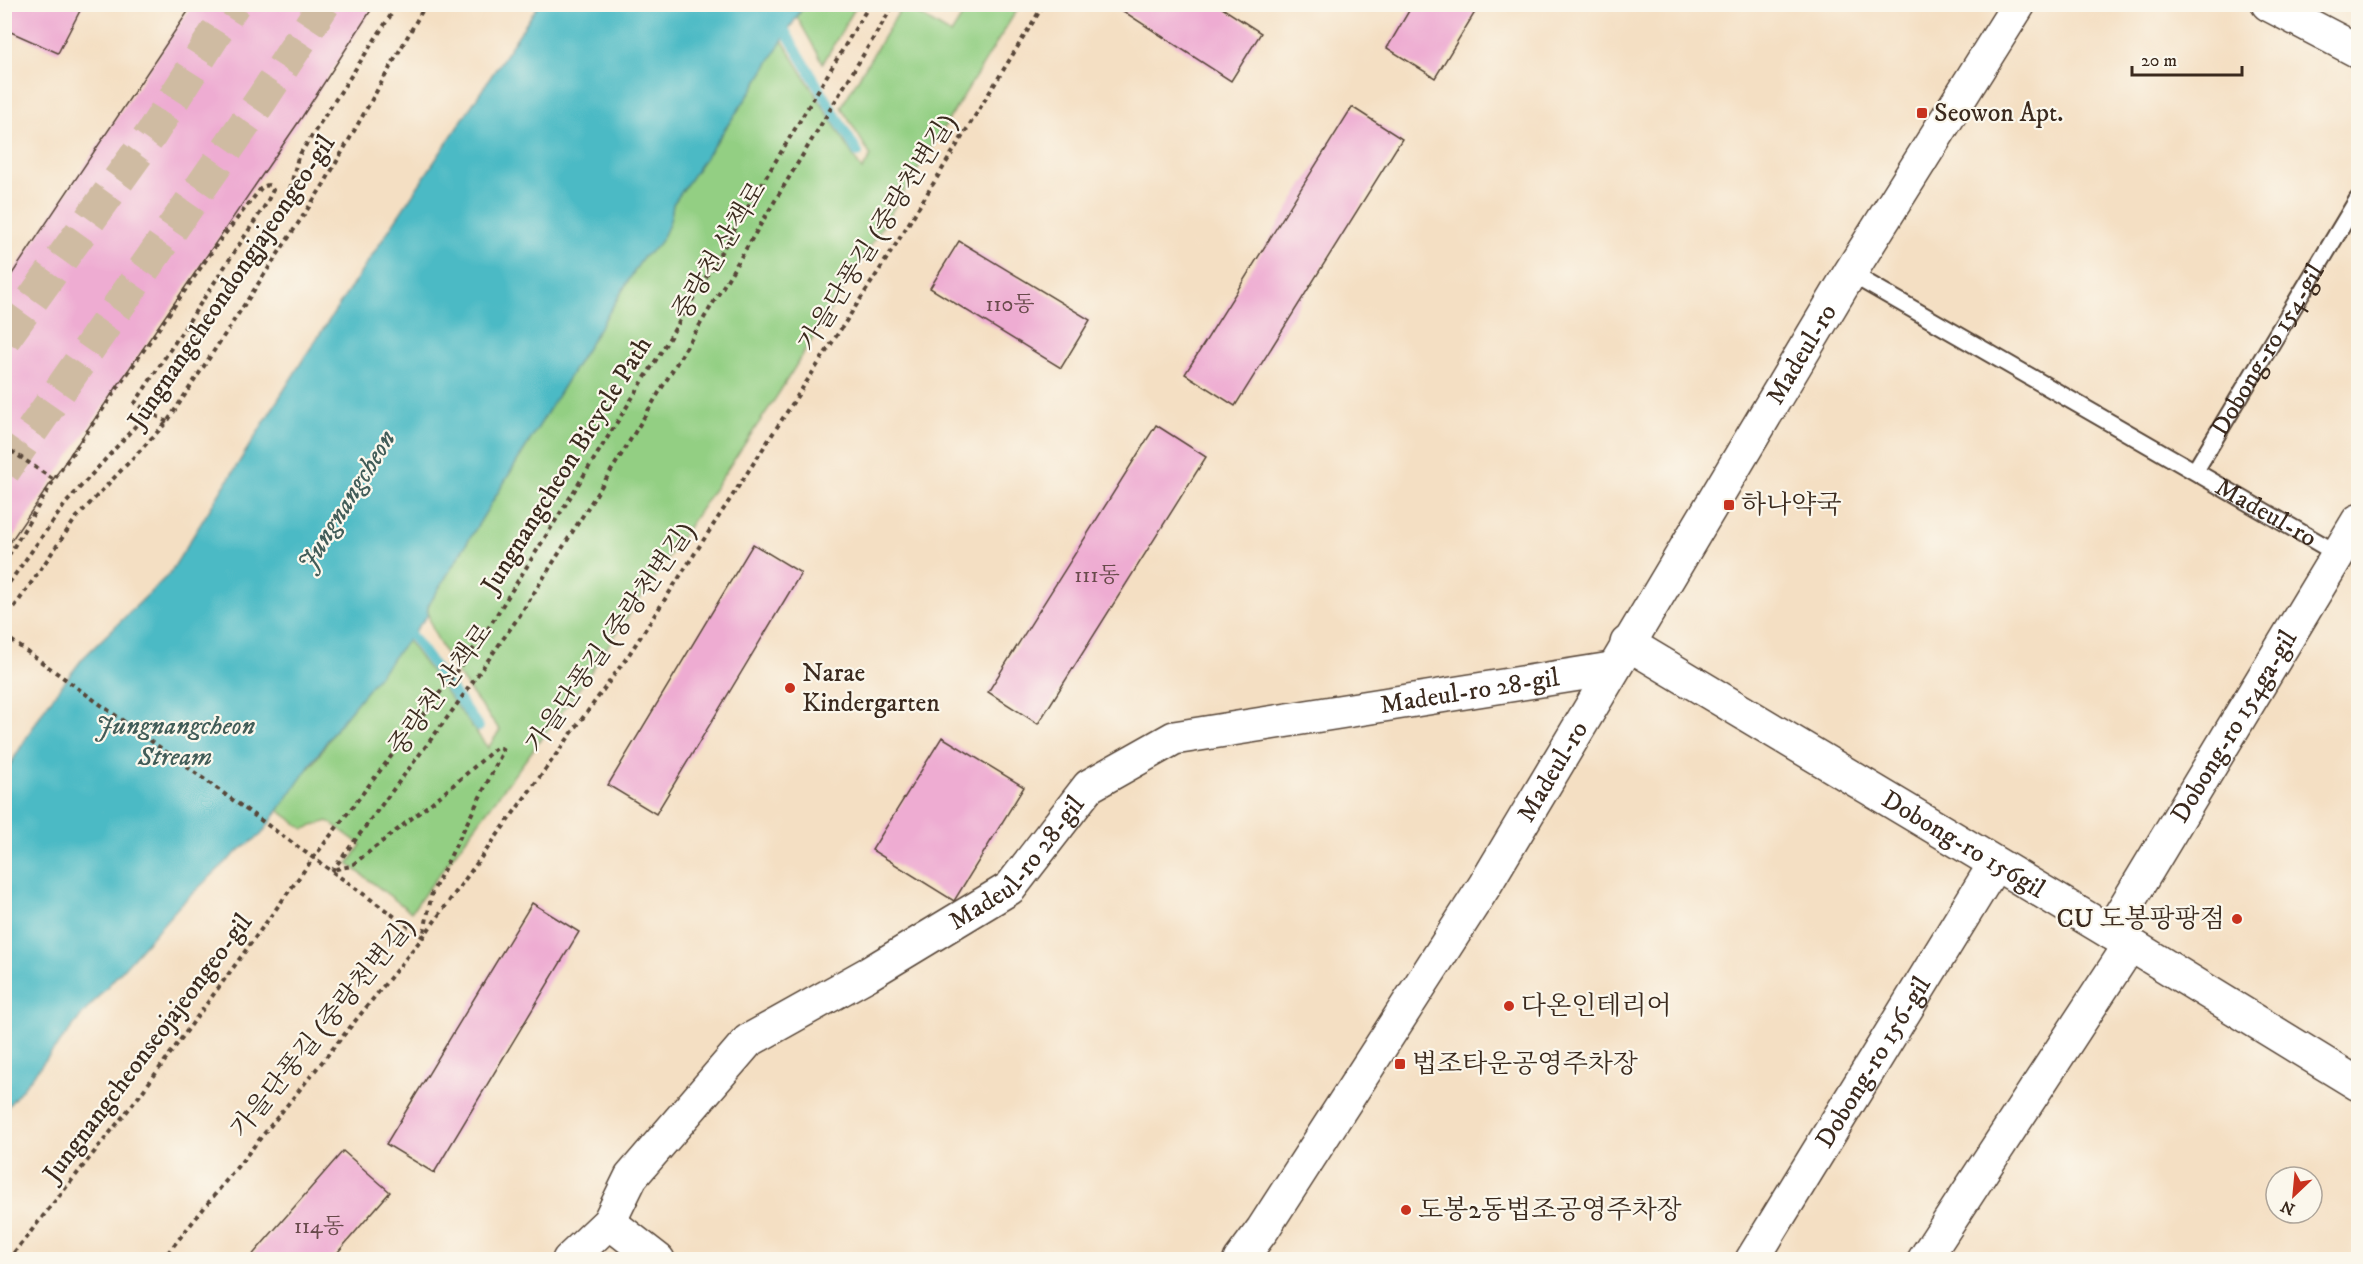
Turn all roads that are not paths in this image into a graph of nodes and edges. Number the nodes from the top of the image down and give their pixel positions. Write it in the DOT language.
graph roads {
  1 [pos="2019,4"];
  2 [pos="2268,4"];
  3 [pos="2358,51"];
  4 [pos="2358,199"];
  5 [pos="1850,273"];
  6 [pos="2195,471"];
  7 [pos="2358,521"];
  8 [pos="2338,554"];
  9 [pos="1619,656"];
  10 [pos="1995,864"];
  11 [pos="2120,938"];
  12 [pos="2358,1084"];
  13 [pos="609,1222"];
  14 [pos="569,1260"];
  15 [pos="658,1260"];
  16 [pos="1240,1260"];
  17 [pos="1752,1260"];
  18 [pos="1924,1260"];
  1 -- 5 [label="street, Madeul-ro"];
  2 -- 3 [label="street"];
  4 -- 6 [label="lane, Dobong-ro 154-gil"];
  5 -- 6 [label="lane, Madeul-ro"];
  5 -- 9 [label="street, Madeul-ro"];
  6 -- 8 [label="lane, Madeul-ro"];
  7 -- 8 [label="street, Dobong-ro 154ga-gil"];
  8 -- 11 [label="street, Dobong-ro 154ga-gil"];
  9 -- 10 [label="street, Dobong-ro 156gil"];
  9 -- 13 [label="street, Madeul-ro 28-gil"];
  9 -- 16 [label="street, Madeul-ro"];
  10 -- 11 [label="street, Dobong-ro 156gil"];
  10 -- 17 [label="street, Dobong-ro 156-gil"];
  11 -- 12 [label="street, Dobong-ro 156gil"];
  11 -- 18 [label="street"];
  13 -- 14 [label="street, Madeul-ro 28-gil"];
  13 -- 15 [label="street"];
}
